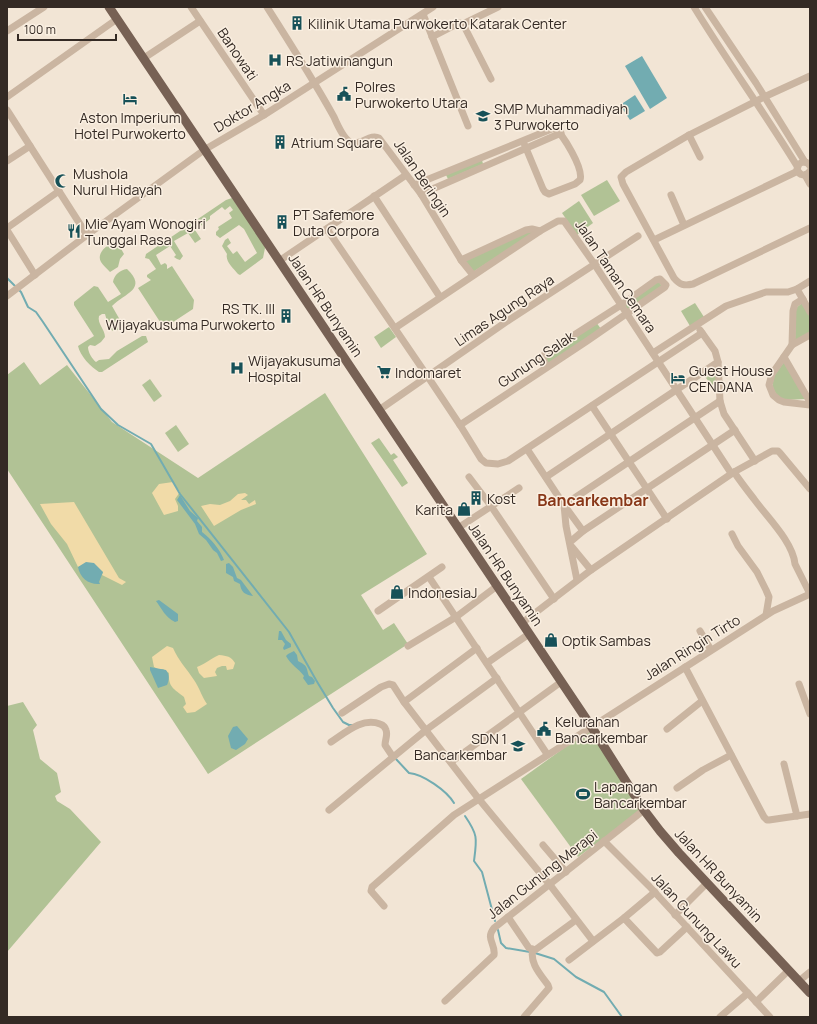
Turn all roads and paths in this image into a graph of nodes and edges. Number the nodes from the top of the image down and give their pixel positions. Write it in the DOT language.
graph roads {
  1 [pos="44,7"];
  2 [pos="109,7"];
  3 [pos="191,7"];
  4 [pos="267,7"];
  5 [pos="433,7"];
  6 [pos="498,7"];
  7 [pos="694,7"];
  8 [pos="705,7"];
  9 [pos="423,14"];
  10 [pos="117,19"];
  11 [pos="200,21"];
  12 [pos="715,22"];
  13 [pos="463,24"];
  14 [pos="706,28"];
  15 [pos="7,31"];
  16 [pos="432,37"];
  17 [pos="728,43"];
  18 [pos="721,49"];
  19 [pos="144,58"];
  20 [pos="810,76"];
  21 [pos="491,79"];
  22 [pos="315,83"];
  23 [pos="756,83"];
  24 [pos="747,89"];
  25 [pos="7,97"];
  26 [pos="764,97"];
  27 [pos="757,102"];
  28 [pos="7,110"];
  29 [pos="264,116"];
  30 [pos="468,126"];
  31 [pos="561,133"];
  32 [pos="689,135"];
  33 [pos="523,141"];
  34 [pos="30,146"];
  35 [pos="526,149"];
  36 [pos="204,150"];
  37 [pos="484,157"];
  38 [pos="700,157"];
  39 [pos="7,161"];
  40 [pos="807,164"];
  41 [pos="487,165"];
  42 [pos="798,169"];
  43 [pos="808,173"];
  44 [pos="442,174"];
  45 [pos="406,175"];
  46 [pos="446,183"];
  47 [pos="810,184"];
  48 [pos="414,186"];
  49 [pos="59,191"];
  50 [pos="421,194"];
  51 [pos="671,194"];
  52 [pos="374,196"];
  53 [pos="684,225"];
  54 [pos="810,228"];
  55 [pos="7,229"];
  56 [pos="327,229"];
  57 [pos="540,231"];
  58 [pos="87,235"];
  59 [pos="638,236"];
  60 [pos="654,240"];
  61 [pos="461,260"];
  62 [pos="279,261"];
  63 [pos="595,266"];
  64 [pos="35,275"];
  65 [pos="473,276"];
  66 [pos="810,281"];
  67 [pos="797,289"];
  68 [pos="10,294"];
  69 [pos="440,297"];
  70 [pos="803,299"];
  71 [pos="620,305"];
  72 [pos="810,312"];
  73 [pos="626,314"];
  74 [pos="697,324"];
  75 [pos="395,328"];
  76 [pos="702,333"];
  77 [pos="810,335"];
  78 [pos="792,345"];
  79 [pos="653,354"];
  80 [pos="784,357"];
  81 [pos="657,361"];
  82 [pos="718,362"];
  83 [pos="547,367"];
  84 [pos="428,377"];
  85 [pos="676,390"];
  86 [pos="720,401"];
  87 [pos="810,402"];
  88 [pos="810,405"];
  89 [pos="592,406"];
  90 [pos="379,410"];
  91 [pos="694,418"];
  92 [pos="460,425"];
  93 [pos="735,430"];
  94 [pos="610,434"];
  95 [pos="712,445"];
  96 [pos="527,448"];
  97 [pos="755,461"];
  98 [pos="629,462"];
  99 [pos="732,473"];
  100 [pos="469,477"];
  101 [pos="546,477"];
  102 [pos="519,488"];
  103 [pos="647,489"];
  104 [pos="810,489"];
  105 [pos="564,505"];
  106 [pos="491,506"];
  107 [pos="667,519"];
  108 [pos="458,528"];
  109 [pos="583,531"];
  110 [pos="732,534"];
  111 [pos="570,544"];
  112 [pos="442,567"];
  113 [pos="591,570"];
  114 [pos="429,577"];
  115 [pos="577,580"];
  116 [pos="497,586"];
  117 [pos="810,594"];
  118 [pos="554,598"];
  119 [pos="378,610"];
  120 [pos="766,615"];
  121 [pos="456,617"];
  122 [pos="522,623"];
  123 [pos="700,631"];
  124 [pos="529,634"];
  125 [pos="408,646"];
  126 [pos="477,648"];
  127 [pos="711,650"];
  128 [pos="487,663"];
  129 [pos="685,667"];
  130 [pos="497,678"];
  131 [pos="561,682"];
  132 [pos="799,684"];
  133 [pos="702,701"];
  134 [pos="404,702"];
  135 [pos="520,712"];
  136 [pos="342,713"];
  137 [pos="810,714"];
  138 [pos="591,726"];
  139 [pos="667,729"];
  140 [pos="426,730"];
  141 [pos="331,742"];
  142 [pos="547,754"];
  143 [pos="731,755"];
  144 [pos="393,757"];
  145 [pos="451,762"];
  146 [pos="784,764"];
  147 [pos="676,788"];
  148 [pos="478,798"];
  149 [pos="329,810"];
  150 [pos="644,810"];
  151 [pos="810,814"];
  152 [pos="797,816"];
  153 [pos="604,841"];
  154 [pos="543,845"];
  155 [pos="566,872"];
  156 [pos="706,882"];
  157 [pos="550,885"];
  158 [pos="655,892"];
  159 [pos="384,906"];
  160 [pos="675,915"];
  161 [pos="508,917"];
  162 [pos="624,918"];
  163 [pos="576,920"];
  164 [pos="686,927"];
  165 [pos="593,941"];
  166 [pos="532,951"];
  167 [pos="568,960"];
  168 [pos="789,970"];
  169 [pos="810,972"];
  170 [pos="799,981"];
  171 [pos="748,993"];
  172 [pos="810,993"];
  173 [pos="445,1001"];
  174 [pos="756,1002"];
  175 [pos="524,1017"];
  176 [pos="720,1017"];
  177 [pos="770,1017"];
  1 -- 15 [label="street"];
  2 -- 10 [label="main road, Jalan HR Bunyamin"];
  3 -- 11 [label="street, Banowati"];
  4 -- 22 [label="street"];
  5 -- 9 [label="street, Doktor Angka"];
  6 -- 13 [label="street"];
  7 -- 14 [label="street"];
  8 -- 12 [label="street"];
  9 -- 16 [label="street"];
  9 -- 22 [label="street, Doktor Angka"];
  10 -- 19 [label="main road, Jalan HR Bunyamin"];
  10 -- 25 [label="street"];
  11 -- 19 [label="street"];
  11 -- 29 [label="street, Banowati"];
  12 -- 14 [label="street"];
  12 -- 17 [label="street"];
  13 -- 16 [label="street"];
  13 -- 21 [label="street"];
  14 -- 18 [label="street"];
  16 -- 30 [label="street"];
  17 -- 18 [label="street"];
  17 -- 23 [label="street"];
  18 -- 24 [label="street"];
  19 -- 36 [label="main road, Jalan HR Bunyamin"];
  20 -- 26 [label="street"];
  22 -- 29 [label="street, Doktor Angka"];
  22 -- 45 [label="street, Jalan Beringin"];
  23 -- 24 [label="street"];
  23 -- 26 [label="street"];
  24 -- 27 [label="street"];
  26 -- 27 [label="street"];
  26 -- 40 [label="street"];
  27 -- 32 [label="street"];
  27 -- 42 [label="street"];
  28 -- 34 [label="street"];
  29 -- 36 [label="street, Doktor Angka"];
  31 -- 33 [label="street"];
  31 -- 35 [label="street"];
  31 -- 35 [label="street"];
  32 -- 38 [label="street"];
  32 -- 60 [label="street"];
  33 -- 35 [label="street"];
  33 -- 37 [label="street"];
  34 -- 39 [label="street"];
  34 -- 49 [label="street"];
  35 -- 41 [label="street"];
  36 -- 58 [label="street, Doktor Angka"];
  36 -- 62 [label="main road, Jalan HR Bunyamin"];
  37 -- 41 [label="street"];
  37 -- 44 [label="street"];
  40 -- 42 [label="street"];
  41 -- 46 [label="street"];
  42 -- 43 [label="street"];
  42 -- 53 [label="street"];
  43 -- 47 [label="street"];
  44 -- 46 [label="street"];
  44 -- 48 [label="street"];
  45 -- 48 [label="street, Jalan Beringin"];
  45 -- 52 [label="street"];
  46 -- 50 [label="street"];
  48 -- 50 [label="street, Jalan Beringin"];
  49 -- 55 [label="street"];
  49 -- 58 [label="street"];
  50 -- 61 [label="street, Jalan Beringin"];
  51 -- 53 [label="street"];
  52 -- 56 [label="street"];
  52 -- 69 [label="street"];
  53 -- 60 [label="street"];
  54 -- 60 [label="street"];
  55 -- 64 [label="street"];
  56 -- 62 [label="street"];
  56 -- 75 [label="street"];
  57 -- 61 [label="street"];
  57 -- 63 [label="street, Jalan Taman Cemara"];
  57 -- 65 [label="street, Jalan Taman Cemara"];
  58 -- 64 [label="street, Doktor Angka"];
  59 -- 63 [label="street, Limas Agung Raya"];
  61 -- 65 [label="street, Jalan Beringin"];
  62 -- 90 [label="main road, Jalan HR Bunyamin"];
  63 -- 71 [label="street, Jalan Taman Cemara"];
  63 -- 84 [label="street, Limas Agung Raya"];
  64 -- 68 [label="street, Doktor Angka"];
  65 -- 69 [label="street, Jalan Taman Cemara"];
  66 -- 67 [label="street"];
  67 -- 70 [label="street"];
  67 -- 74 [label="street"];
  69 -- 75 [label="street, Jalan Taman Cemara"];
  70 -- 72 [label="street"];
  70 -- 78 [label="street"];
  71 -- 73 [label="street, Jalan Taman Cemara"];
  71 -- 73 [label="street, Gunung Salak"];
  71 -- 83 [label="street"];
  73 -- 79 [label="street, Jalan Taman Cemara"];
  73 -- 83 [label="street, Gunung Salak"];
  74 -- 76 [label="street"];
  74 -- 79 [label="street"];
  75 -- 84 [label="street"];
  76 -- 81 [label="street"];
  76 -- 82 [label="street"];
  77 -- 78 [label="street"];
  78 -- 80 [label="street"];
  79 -- 81 [label="street, Jalan Taman Cemara"];
  80 -- 87 [label="street"];
  80 -- 88 [label="street"];
  81 -- 85 [label="street, Jalan Taman Cemara"];
  81 -- 89 [label="street"];
  82 -- 85 [label="street"];
  82 -- 86 [label="street"];
  83 -- 92 [label="street, Gunung Salak"];
  84 -- 90 [label="street, Limas Agung Raya"];
  84 -- 92 [label="street"];
  85 -- 91 [label="street, Jalan Taman Cemara"];
  85 -- 94 [label="street"];
  86 -- 91 [label="street"];
  86 -- 93 [label="street"];
  89 -- 94 [label="street"];
  89 -- 96 [label="street"];
  90 -- 108 [label="main road, Jalan HR Bunyamin"];
  91 -- 95 [label="street, Jalan Taman Cemara"];
  91 -- 98 [label="street"];
  92 -- 96 [label="street"];
  93 -- 95 [label="street"];
  93 -- 97 [label="street"];
  94 -- 98 [label="street"];
  94 -- 101 [label="street"];
  95 -- 99 [label="street, Jalan Taman Cemara"];
  95 -- 103 [label="street"];
  96 -- 101 [label="street"];
  97 -- 99 [label="street"];
  97 -- 104 [label="street"];
  98 -- 103 [label="street"];
  98 -- 105 [label="street"];
  99 -- 107 [label="street"];
  99 -- 117 [label="street, Jalan Taman Cemara"];
  100 -- 106 [label="street"];
  101 -- 105 [label="street"];
  102 -- 106 [label="street"];
  103 -- 107 [label="street"];
  103 -- 109 [label="street"];
  105 -- 109 [label="street"];
  105 -- 111 [label="street"];
  106 -- 108 [label="street"];
  106 -- 118 [label="street"];
  107 -- 113 [label="street"];
  108 -- 116 [label="main road, Jalan HR Bunyamin"];
  109 -- 111 [label="street"];
  110 -- 120 [label="street"];
  111 -- 113 [label="street"];
  111 -- 115 [label="street"];
  112 -- 114 [label="street"];
  113 -- 115 [label="street"];
  114 -- 119 [label="street"];
  114 -- 121 [label="street"];
  115 -- 118 [label="street"];
  116 -- 121 [label="street"];
  116 -- 122 [label="main road, Jalan HR Bunyamin"];
  117 -- 120 [label="street, Jalan Ringin Tirto"];
  118 -- 122 [label="street"];
  120 -- 127 [label="street, Jalan Ringin Tirto"];
  121 -- 125 [label="street"];
  121 -- 126 [label="street"];
  122 -- 124 [label="main road, Jalan HR Bunyamin"];
  123 -- 127 [label="street"];
  124 -- 128 [label="street"];
  124 -- 131 [label="main road, Jalan HR Bunyamin"];
  126 -- 128 [label="street"];
  126 -- 134 [label="street"];
  127 -- 129 [label="street, Jalan Ringin Tirto"];
  128 -- 130 [label="street"];
  129 -- 133 [label="street"];
  129 -- 138 [label="street, Jalan Ringin Tirto"];
  130 -- 135 [label="street"];
  130 -- 140 [label="street"];
  131 -- 135 [label="street"];
  131 -- 138 [label="main road, Jalan HR Bunyamin"];
  132 -- 137 [label="street"];
  133 -- 139 [label="street"];
  133 -- 143 [label="street"];
  134 -- 136 [label="street"];
  134 -- 140 [label="street"];
  135 -- 142 [label="street"];
  135 -- 145 [label="street"];
  138 -- 142 [label="street, Jalan Ringin Tirto"];
  138 -- 150 [label="main road, Jalan HR Bunyamin"];
  140 -- 144 [label="street"];
  140 -- 145 [label="street"];
  141 -- 144 [label="street"];
  142 -- 148 [label="street, Jalan Ringin Tirto"];
  143 -- 147 [label="street"];
  143 -- 152 [label="street"];
  144 -- 149 [label="street"];
  145 -- 148 [label="street"];
  146 -- 152 [label="street"];
  148 -- 157 [label="street"];
  148 -- 159 [label="street, Jalan Ringin Tirto"];
  150 -- 153 [label="street, Jalan Gunung Merapi"];
  150 -- 156 [label="main road, Jalan HR Bunyamin"];
  151 -- 152 [label="street"];
  153 -- 155 [label="street, Jalan Gunung Merapi"];
  153 -- 158 [label="street, Jalan Gunung Lawu"];
  154 -- 155 [label="street"];
  155 -- 157 [label="street, Jalan Gunung Merapi"];
  156 -- 160 [label="street"];
  156 -- 168 [label="main road, Jalan HR Bunyamin"];
  157 -- 161 [label="street, Jalan Gunung Merapi"];
  157 -- 163 [label="street"];
  158 -- 160 [label="street, Jalan Gunung Lawu"];
  158 -- 162 [label="street"];
  160 -- 164 [label="street, Jalan Gunung Lawu"];
  161 -- 166 [label="street"];
  161 -- 173 [label="street, Jalan Gunung Merapi"];
  162 -- 164 [label="street"];
  162 -- 165 [label="street"];
  163 -- 165 [label="street"];
  163 -- 166 [label="street"];
  164 -- 171 [label="street, Jalan Gunung Lawu"];
  165 -- 167 [label="street"];
  166 -- 175 [label="street"];
  168 -- 170 [label="main road, Jalan HR Bunyamin"];
  168 -- 174 [label="street"];
  169 -- 170 [label="street"];
  170 -- 172 [label="main road, Jalan HR Bunyamin"];
  171 -- 174 [label="street, Jalan Gunung Lawu"];
  171 -- 176 [label="street"];
  174 -- 177 [label="street, Jalan Gunung Lawu"];
}
